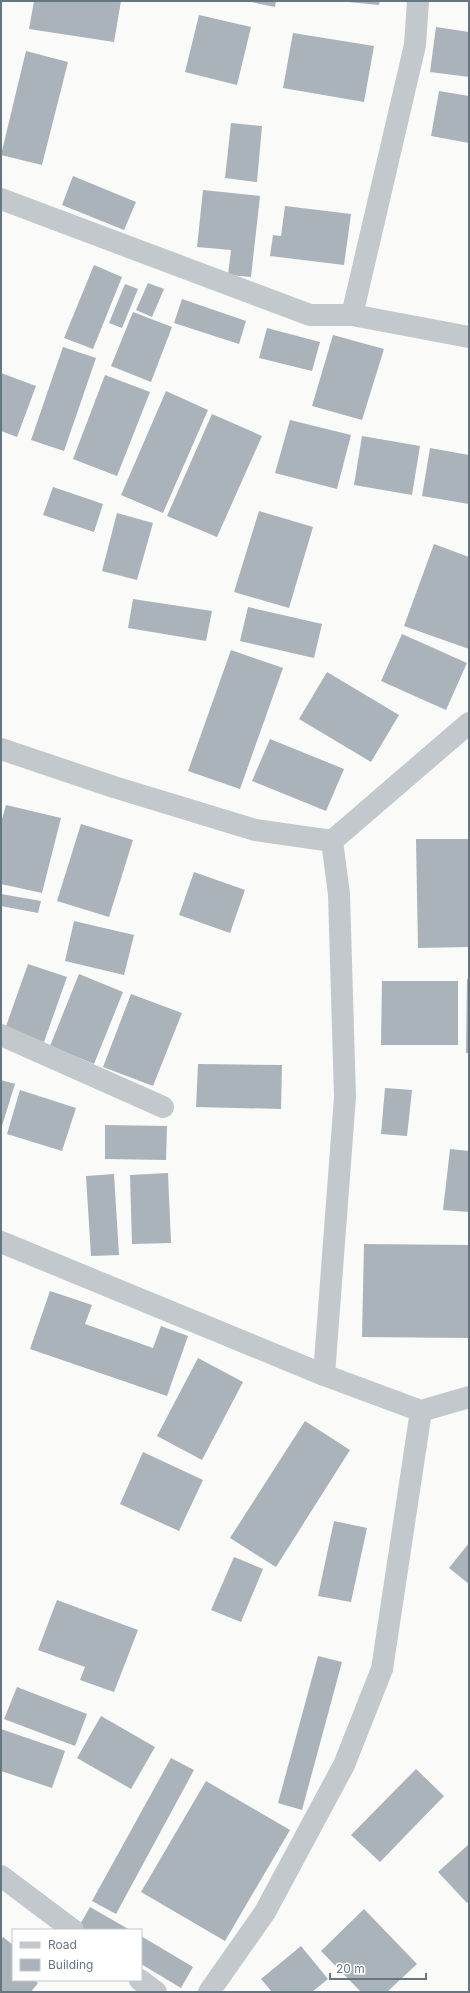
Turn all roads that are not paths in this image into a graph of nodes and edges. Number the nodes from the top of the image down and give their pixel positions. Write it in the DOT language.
graph roads {
  1 [pos="418,1"];
  2 [pos="1,199"];
  3 [pos="352,315"];
  4 [pos="469,337"];
  5 [pos="469,723"];
  6 [pos="1,748"];
  7 [pos="332,841"];
  8 [pos="1,1035"];
  9 [pos="163,1107"];
  10 [pos="2,1246"];
  11 [pos="324,1375"];
  12 [pos="469,1397"];
  13 [pos="421,1411"];
  14 [pos="1,1876"];
  15 [pos="72,1929"];
  16 [pos="141,1981"];
  17 [pos="156,1992"];
  18 [pos="209,1992"];
  1 -- 3 [label="street"];
  2 -- 3 [label="street"];
  3 -- 4 [label="street"];
  5 -- 7 [label="street"];
  6 -- 7 [label="street"];
  7 -- 11 [label="street"];
  8 -- 9 [label="street"];
  10 -- 11 [label="street"];
  11 -- 13 [label="street"];
  12 -- 13 [label="street"];
  13 -- 18 [label="street"];
  14 -- 15 [label="street"];
  16 -- 17 [label="street"];
}
